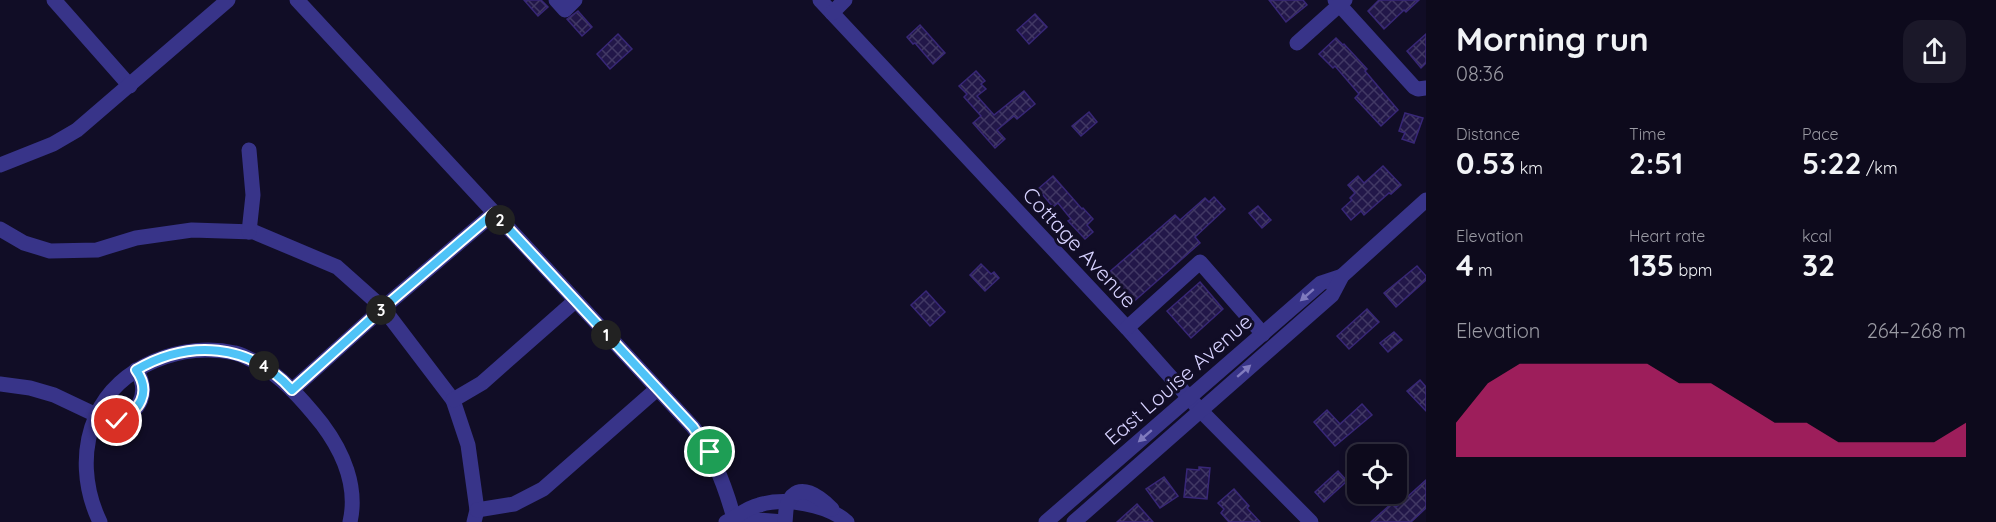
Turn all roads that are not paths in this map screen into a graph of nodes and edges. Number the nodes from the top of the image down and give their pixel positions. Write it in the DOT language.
graph roads {
  1 [pos="54,0"];
  2 [pos="228,0"];
  3 [pos="297,0"];
  4 [pos="556,0"];
  5 [pos="575,0"];
  6 [pos="820,0"];
  7 [pos="845,0"];
  8 [pos="1340,2"];
  9 [pos="832,13"];
  10 [pos="1297,43"];
  11 [pos="130,86"];
  12 [pos="1425,89"];
  13 [pos="249,150"];
  14 [pos="0,165"];
  15 [pos="1426,200"];
  16 [pos="494,213"];
  17 [pos="0,229"];
  18 [pos="249,232"];
  19 [pos="1342,276"];
  20 [pos="575,301"];
  21 [pos="383,308"];
  22 [pos="1127,328"];
  23 [pos="1263,334"];
  24 [pos="136,370"];
  25 [pos="0,384"];
  26 [pos="657,389"];
  27 [pos="292,390"];
  28 [pos="1189,397"];
  29 [pos="453,400"];
  30 [pos="1200,410"];
  31 [pos="96,415"];
  32 [pos="788,503"];
  33 [pos="476,516"];
  34 [pos="842,517"];
  35 [pos="731,521"];
  36 [pos="100,522"];
  37 [pos="350,522"];
  38 [pos="784,522"];
  39 [pos="1046,522"];
  40 [pos="1074,522"];
  41 [pos="1311,522"];
  1 -- 11 [label="street"];
  2 -- 11 [label="street"];
  3 -- 16 [label="street"];
  4 -- 5 [label="street"];
  6 -- 9 [label="street, Cottage Avenue"];
  7 -- 9 [label="street"];
  8 -- 10 [label="street"];
  8 -- 12 [label="street"];
  9 -- 22 [label="street, Cottage Avenue"];
  11 -- 14 [label="street"];
  13 -- 18 [label="street"];
  15 -- 19 [label="street, East Louise Avenue"];
  16 -- 20 [label="street"];
  16 -- 21 [label="street"];
  17 -- 18 [label="street"];
  18 -- 21 [label="street"];
  19 -- 23 [label="street, East Louise Avenue, one-way"];
  30 -- 19 [label="street, East Louise Avenue, one-way"];
  20 -- 26 [label="street"];
  20 -- 29 [label="street"];
  21 -- 27 [label="street"];
  21 -- 29 [label="street"];
  22 -- 23 [label="street"];
  22 -- 28 [label="street, Cottage Avenue"];
  23 -- 28 [label="street, East Louise Avenue"];
  24 -- 27 [label="street"];
  24 -- 31 [label="street"];
  24 -- 31 [label="street"];
  25 -- 31 [label="street"];
  26 -- 33 [label="street"];
  26 -- 35 [label="street"];
  27 -- 37 [label="street"];
  28 -- 30 [label="street, Cottage Avenue"];
  28 -- 39 [label="street, East Louise Avenue, one-way"];
  29 -- 33 [label="street"];
  30 -- 40 [label="street, East Louise Avenue"];
  30 -- 41 [label="street, Cottage Avenue"];
  31 -- 36 [label="street"];
  32 -- 34 [label="street"];
  32 -- 35 [label="street"];
  32 -- 38 [label="street"];
  35 -- 38 [label="street"];
}
